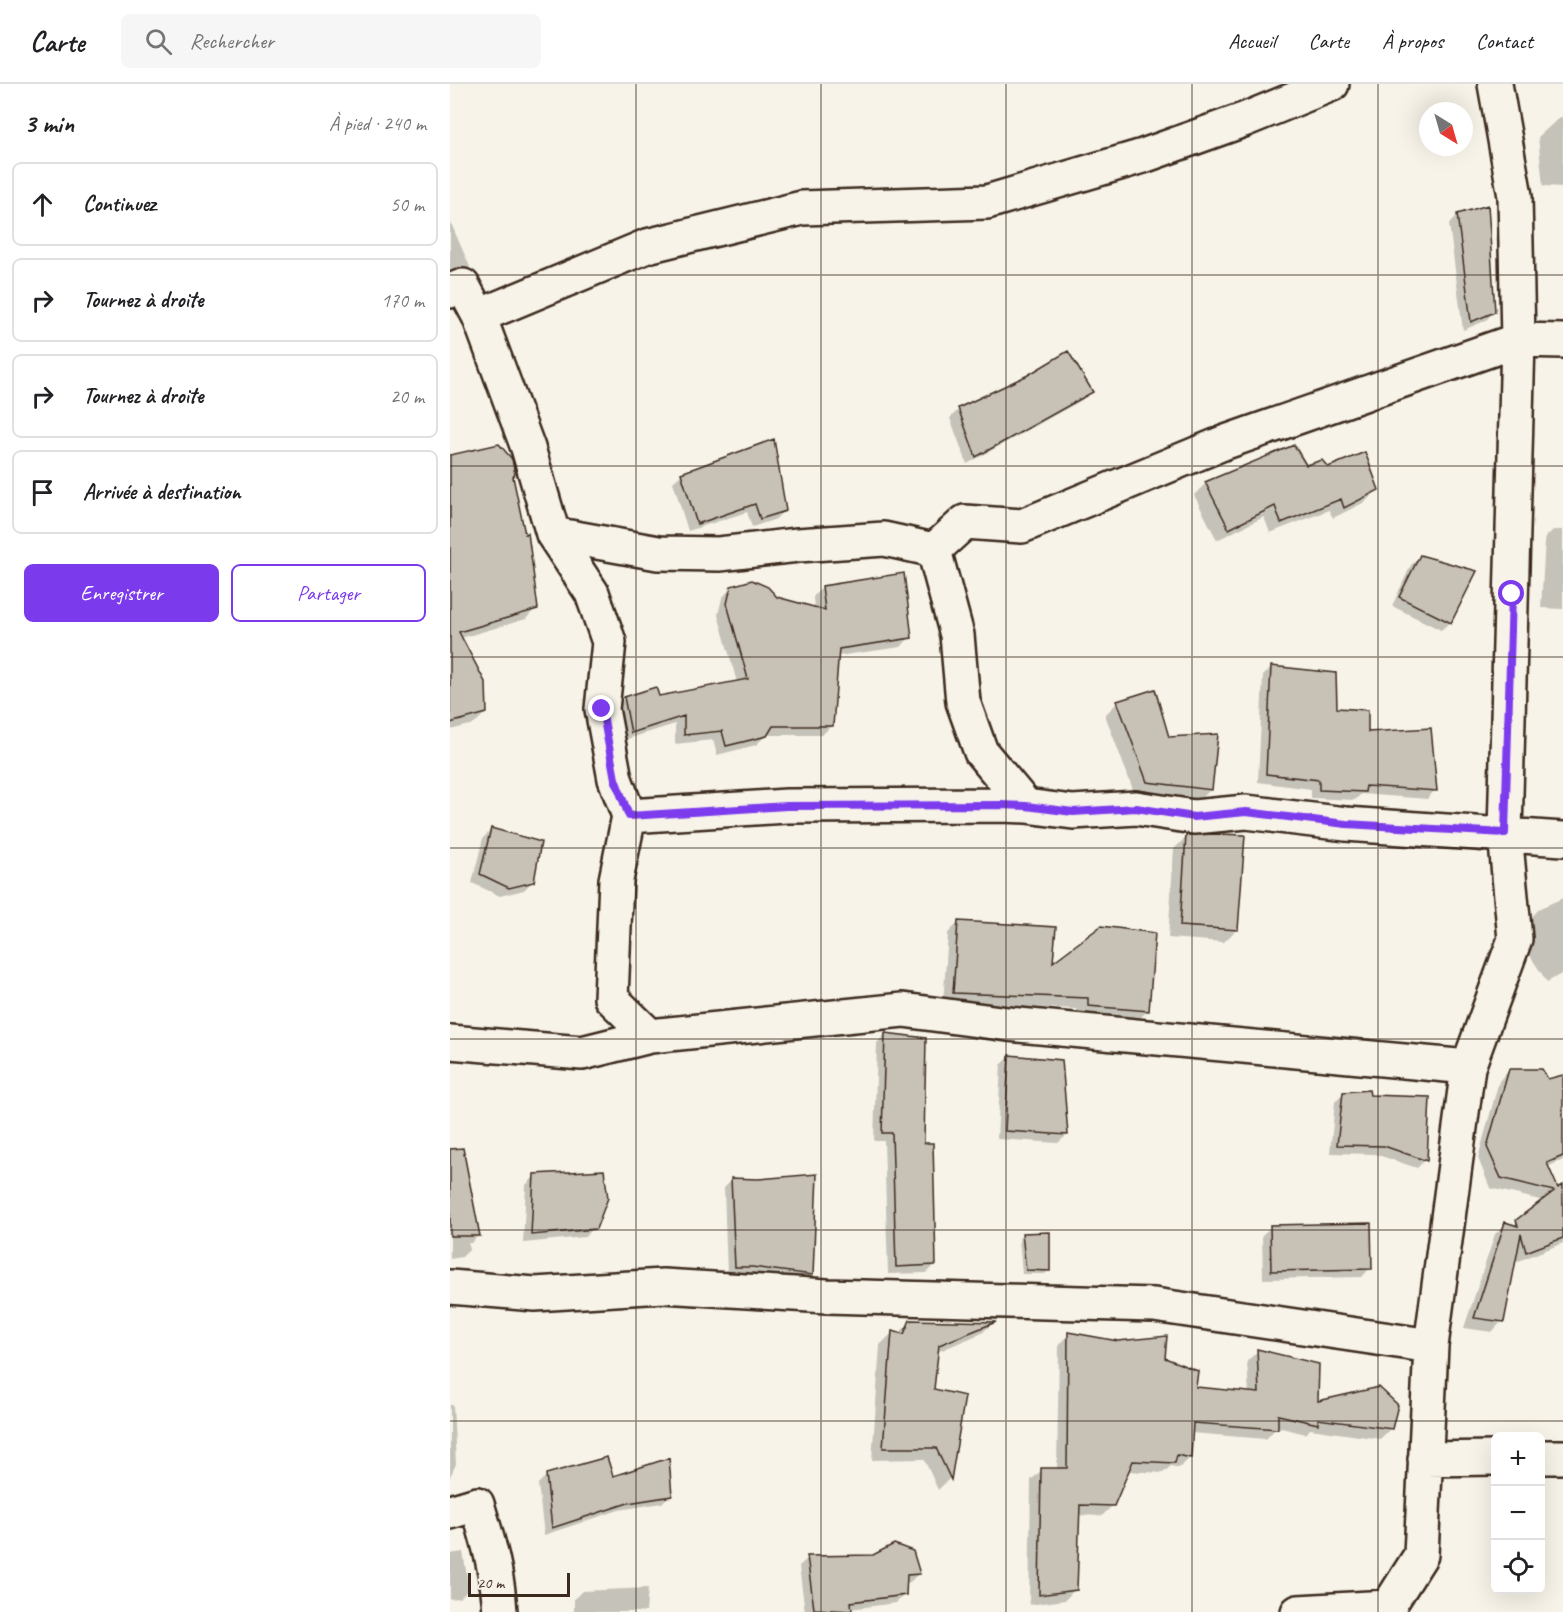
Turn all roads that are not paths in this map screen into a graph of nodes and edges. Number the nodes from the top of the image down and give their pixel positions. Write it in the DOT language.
graph roads {
  1 [pos="1332,84"];
  2 [pos="1495,84"];
  3 [pos="450,291"];
  4 [pos="479,316"];
  5 [pos="1518,340"];
  6 [pos="1563,341"];
  7 [pos="553,534"];
  8 [pos="934,550"];
  9 [pos="1026,806"];
  10 [pos="629,816"];
  11 [pos="1505,833"];
  12 [pos="1563,838"];
  13 [pos="650,1036"];
  14 [pos="450,1042"];
  15 [pos="1468,1067"];
  16 [pos="450,1287"];
  17 [pos="1431,1346"];
  18 [pos="1545,1457"];
  19 [pos="1563,1457"];
  20 [pos="1491,1458"];
  21 [pos="1425,1459"];
  22 [pos="450,1512"];
  23 [pos="1389,1610"];
  24 [pos="500,1612"];
  25 [pos="1298,1612"];
  1 -- 4 [label="street"];
  2 -- 5 [label="street"];
  3 -- 4 [label="street"];
  4 -- 7 [label="street"];
  5 -- 6 [label="street"];
  5 -- 8 [label="street"];
  5 -- 11 [label="street"];
  7 -- 8 [label="street"];
  7 -- 10 [label="street"];
  8 -- 9 [label="street"];
  9 -- 10 [label="street"];
  9 -- 11 [label="street"];
  10 -- 13 [label="street"];
  11 -- 12 [label="street"];
  11 -- 15 [label="street"];
  13 -- 14 [label="street"];
  13 -- 15 [label="street"];
  15 -- 17 [label="street"];
  16 -- 17 [label="street"];
  17 -- 21 [label="street"];
  18 -- 19 [label="street"];
  20 -- 21 [label="street"];
  21 -- 23 [label="street"];
  22 -- 24 [label="street"];
  23 -- 25 [label="street"];
}
